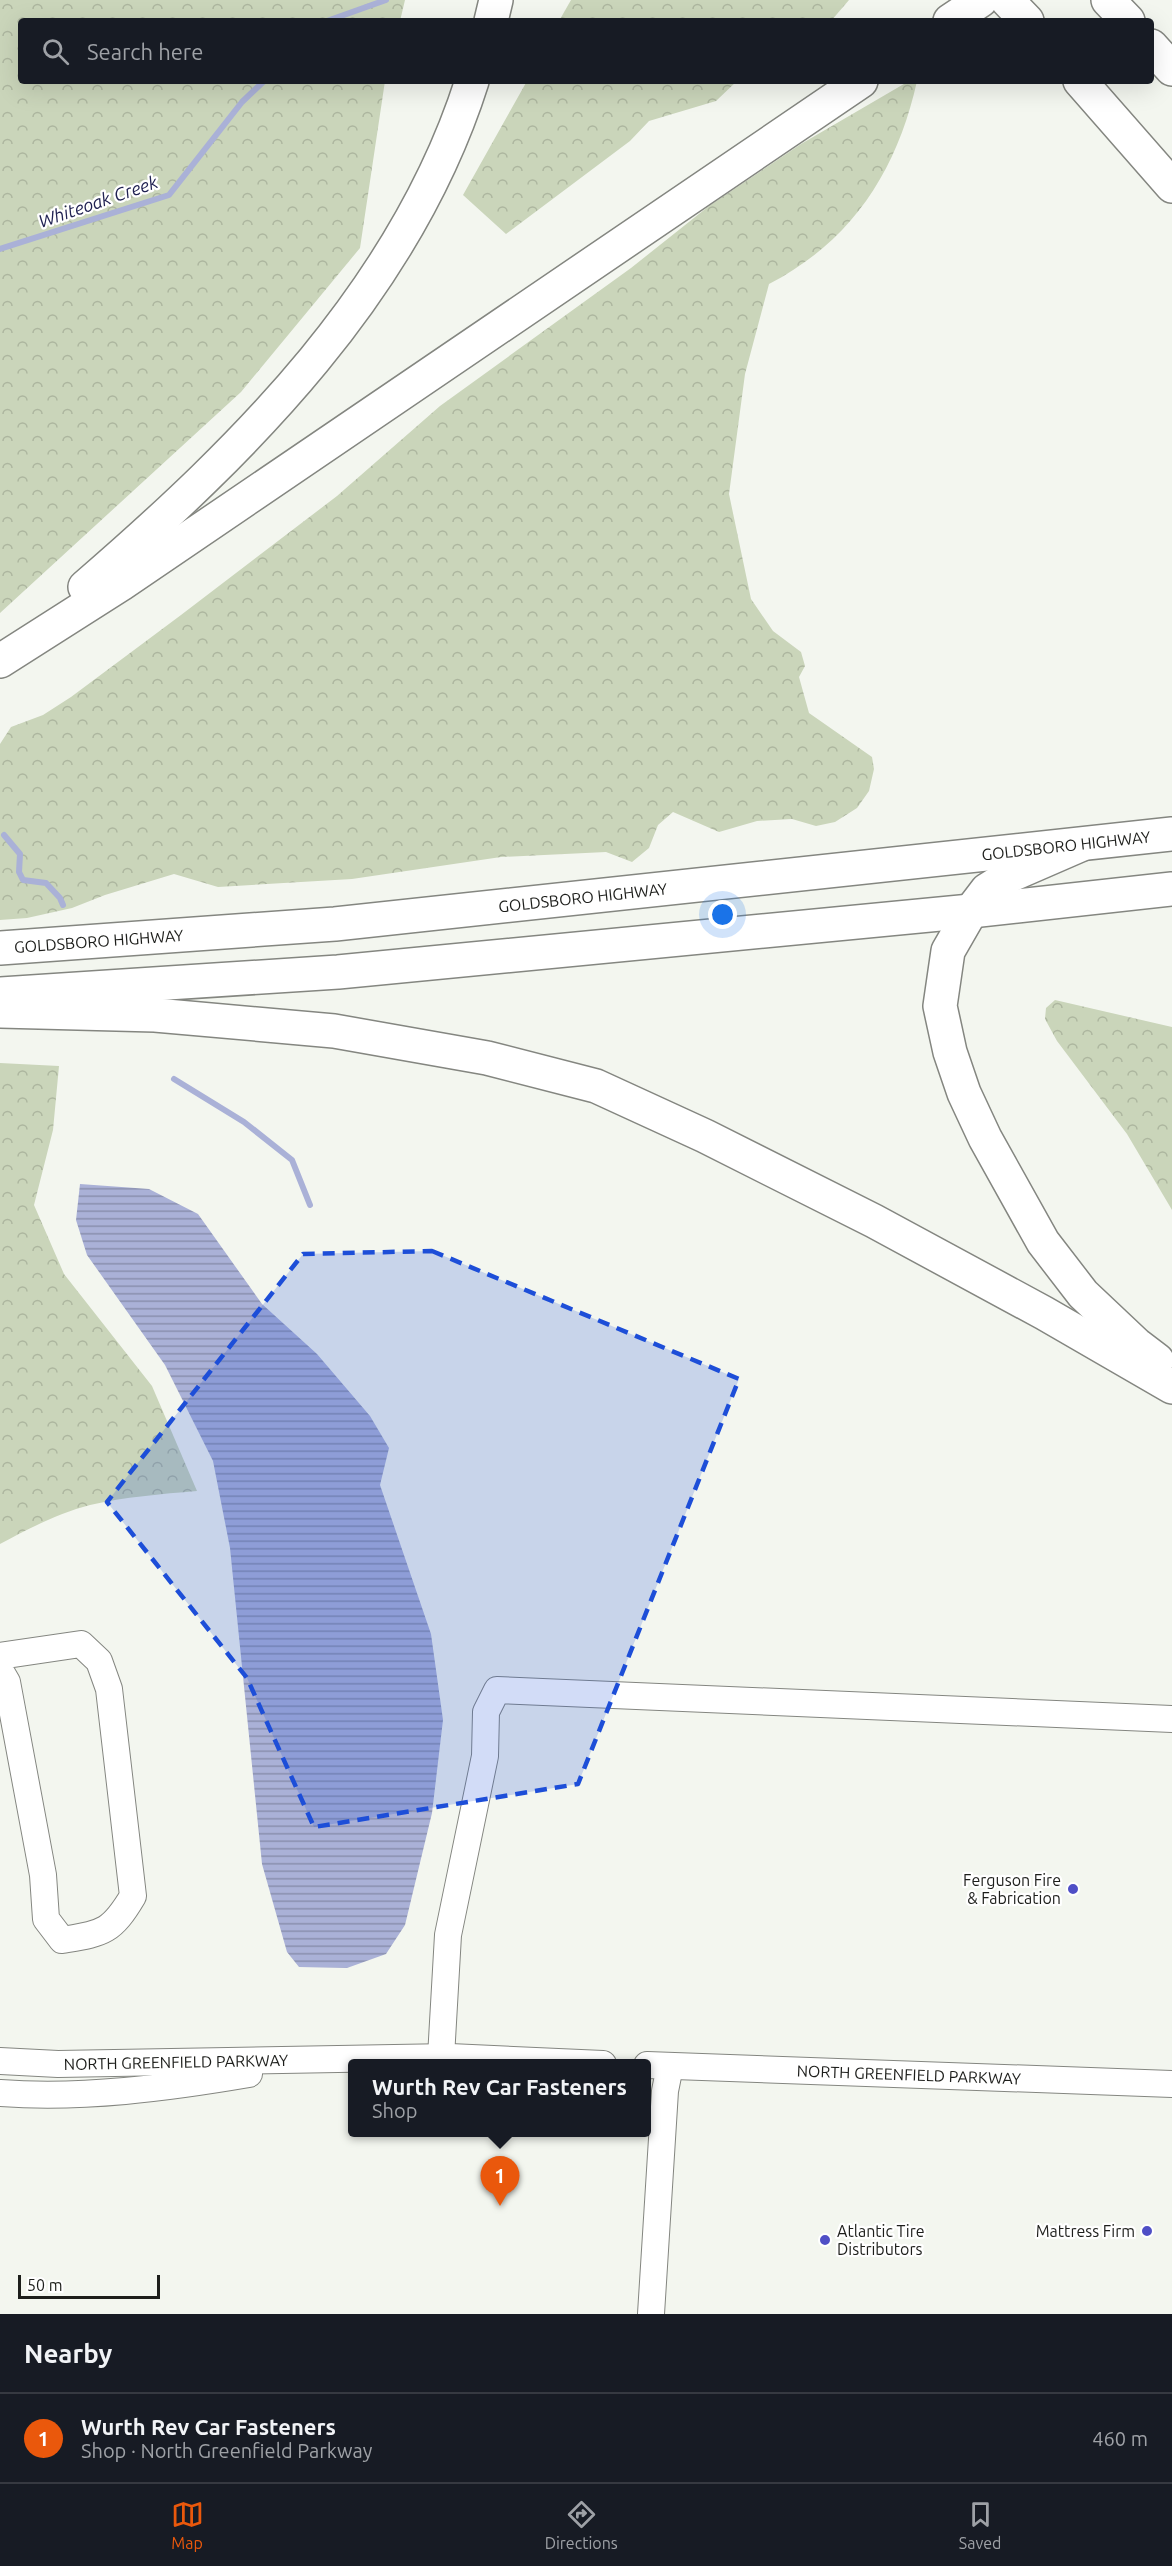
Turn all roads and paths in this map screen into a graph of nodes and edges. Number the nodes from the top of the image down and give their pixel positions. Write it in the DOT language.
graph roads {
  1 [pos="496,0"];
  2 [pos="981,0"];
  3 [pos="1008,0"];
  4 [pos="1108,0"];
  5 [pos="492,18"];
  6 [pos="954,18"];
  7 [pos="1024,18"];
  8 [pos="1125,18"];
  9 [pos="1154,49"];
  10 [pos="1172,69"];
  11 [pos="471,84"];
  12 [pos="857,84"];
  13 [pos="1083,84"];
  14 [pos="1172,186"];
  15 [pos="0,661"];
  16 [pos="1172,834"];
  17 [pos="1080,845"];
  18 [pos="1172,889"];
  19 [pos="971,911"];
  20 [pos="0,948"];
  21 [pos="0,994"];
  22 [pos="0,1011"];
  23 [pos="1172,1371"];
  24 [pos="1172,1387"];
  25 [pos="0,1656"];
  26 [pos="0,1670"];
  27 [pos="1172,1719"];
  28 [pos="441,2057"];
  29 [pos="350,2058"];
  30 [pos="487,2059"];
  31 [pos="0,2061"];
  32 [pos="658,2066"];
  33 [pos="1172,2084"];
  34 [pos="0,2093"];
  35 [pos="651,2314"];
  1 -- 5 [label="main road"];
  2 -- 6 [label="main road"];
  3 -- 7 [label="main road"];
  4 -- 8 [label="main road"];
  9 -- 10 [label="main road"];
  11 -- 15 [label="main road"];
  12 -- 15 [label="main road"];
  13 -- 14 [label="main road"];
  16 -- 17 [label="main road, GOLDSBORO HIGHWAY"];
  17 -- 19 [label="main road"];
  17 -- 20 [label="main road, GOLDSBORO HIGHWAY"];
  18 -- 19 [label="main road"];
  19 -- 21 [label="main road"];
  19 -- 23 [label="main road"];
  22 -- 24 [label="main road"];
  25 -- 26 [label="street"];
  27 -- 28 [label="street"];
  28 -- 29 [label="street, NORTH GREENFIELD PARKWAY"];
  28 -- 30 [label="street, NORTH GREENFIELD PARKWAY"];
  29 -- 31 [label="street, NORTH GREENFIELD PARKWAY"];
  29 -- 34 [label="street, NORTH GREENFIELD PARKWAY"];
  32 -- 33 [label="street, NORTH GREENFIELD PARKWAY"];
  32 -- 35 [label="street"];
}
